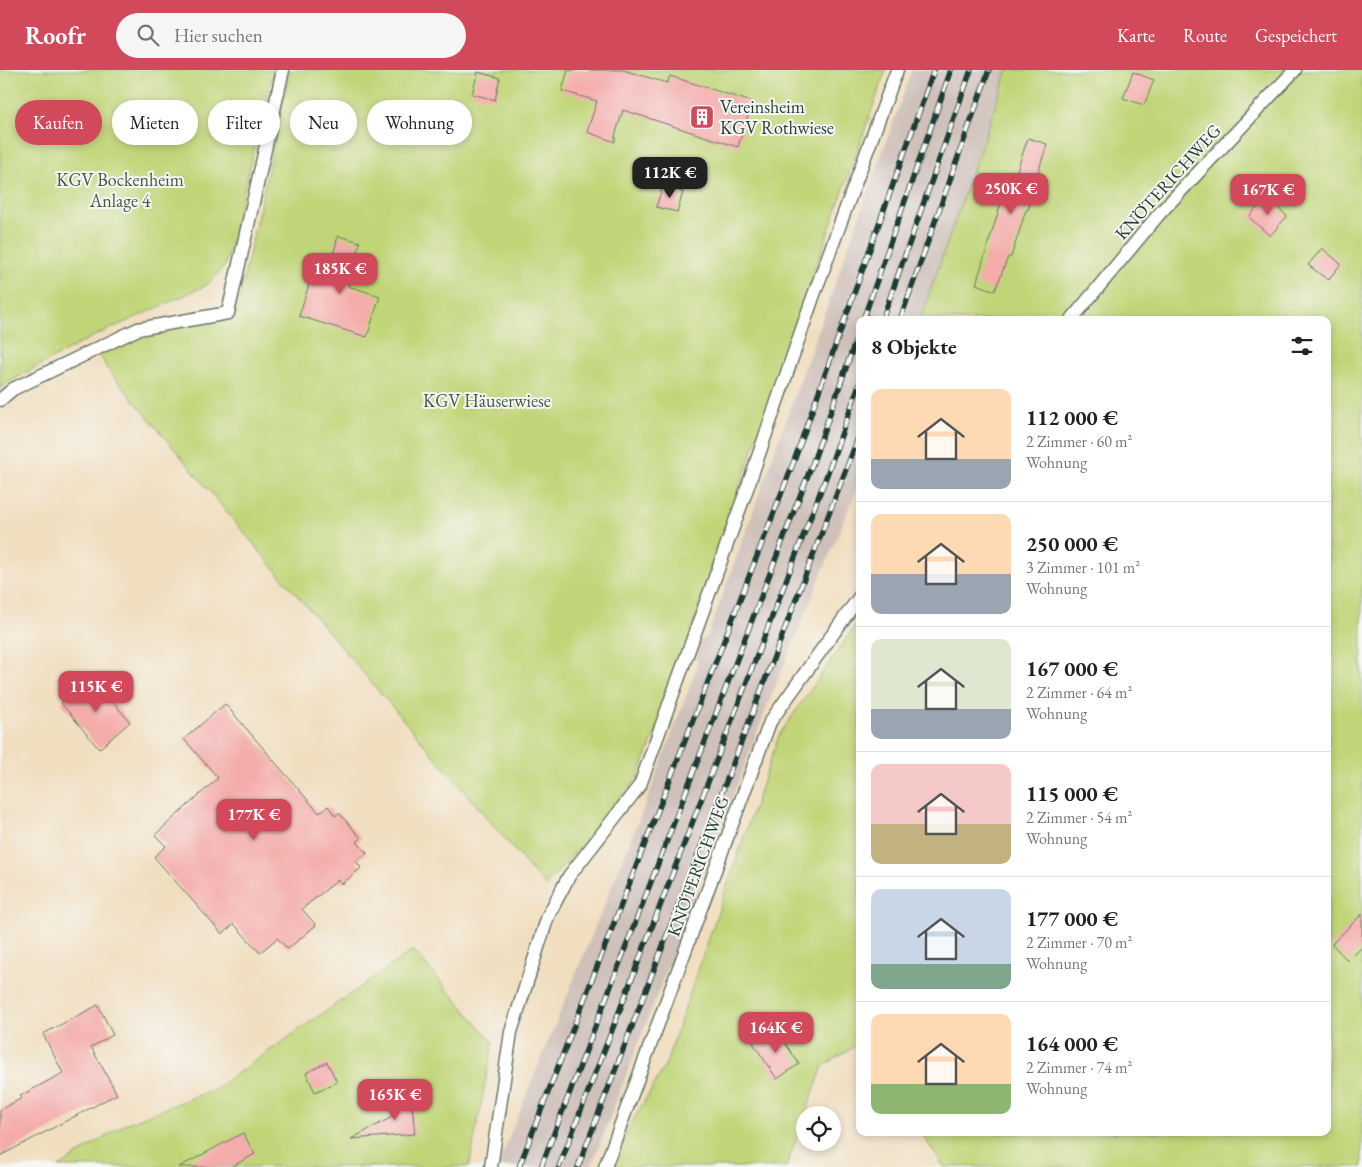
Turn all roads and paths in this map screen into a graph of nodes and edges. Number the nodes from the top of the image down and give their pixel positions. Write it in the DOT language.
graph roads {
  1 [pos="283,70"];
  2 [pos="896,70"];
  3 [pos="1295,70"];
  4 [pos="1074,316"];
  5 [pos="0,400"];
  6 [pos="856,602"];
  7 [pos="490,1167"];
  8 [pos="605,1167"];
  1 -- 5 [label="lane"];
  2 -- 7 [label="lane"];
  3 -- 4 [label="lane, KNÖTERICHWEG"];
  6 -- 8 [label="lane, KNÖTERICHWEG"];
}
